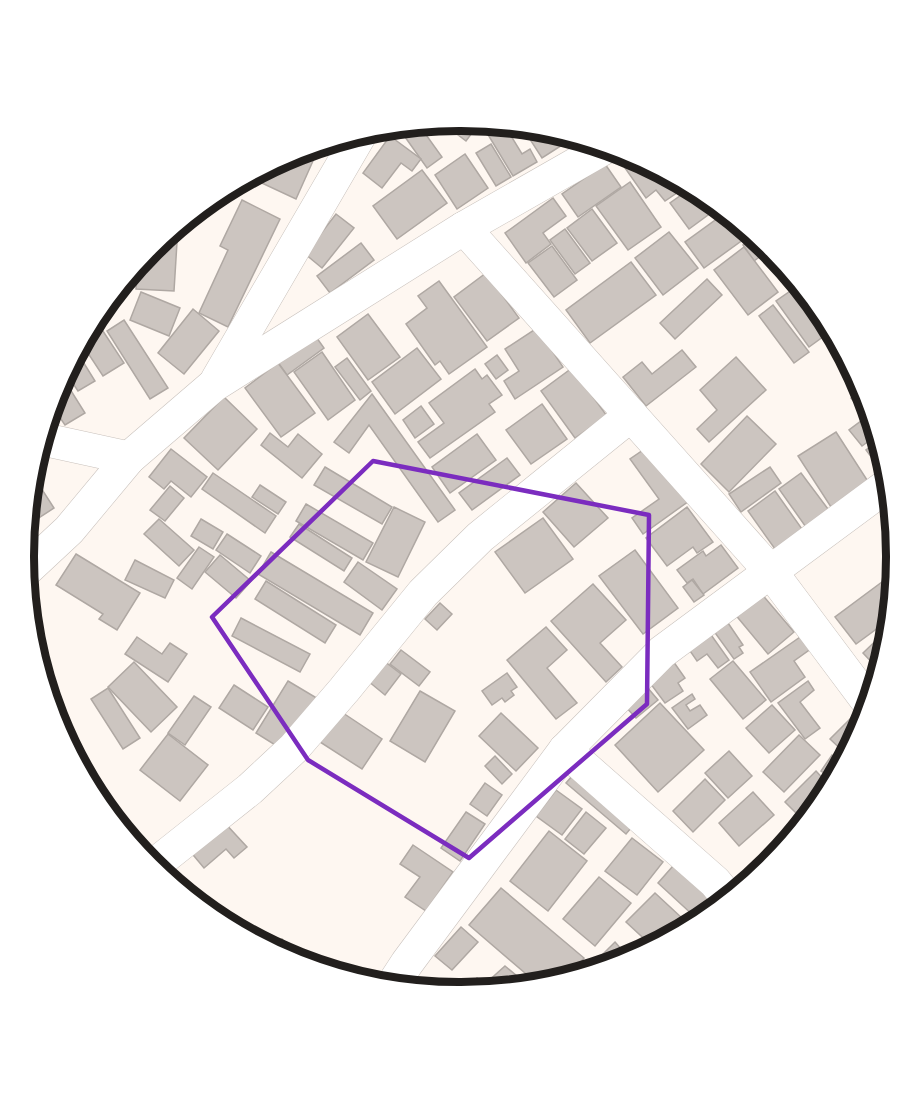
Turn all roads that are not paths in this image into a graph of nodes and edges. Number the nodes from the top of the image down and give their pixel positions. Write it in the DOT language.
graph roads {
  1 [pos="355,144"];
  2 [pos="595,153"];
  3 [pos="464,228"];
  4 [pos="214,385"];
  5 [pos="631,415"];
  6 [pos="51,441"];
  7 [pos="129,458"];
  8 [pos="880,491"];
  9 [pos="34,563"];
  10 [pos="771,572"];
  11 [pos="862,694"];
  12 [pos="565,750"];
  13 [pos="161,859"];
  14 [pos="722,891"];
  15 [pos="398,977"];
  1 -- 4 [label="street"];
  2 -- 3 [label="street"];
  3 -- 4 [label="street"];
  3 -- 5 [label="street"];
  4 -- 7 [label="street"];
  5 -- 10 [label="street"];
  5 -- 13 [label="street"];
  6 -- 7 [label="street"];
  7 -- 9 [label="street"];
  8 -- 10 [label="street"];
  10 -- 11 [label="street"];
  10 -- 12 [label="street"];
  12 -- 14 [label="street"];
  12 -- 15 [label="street"];
}
